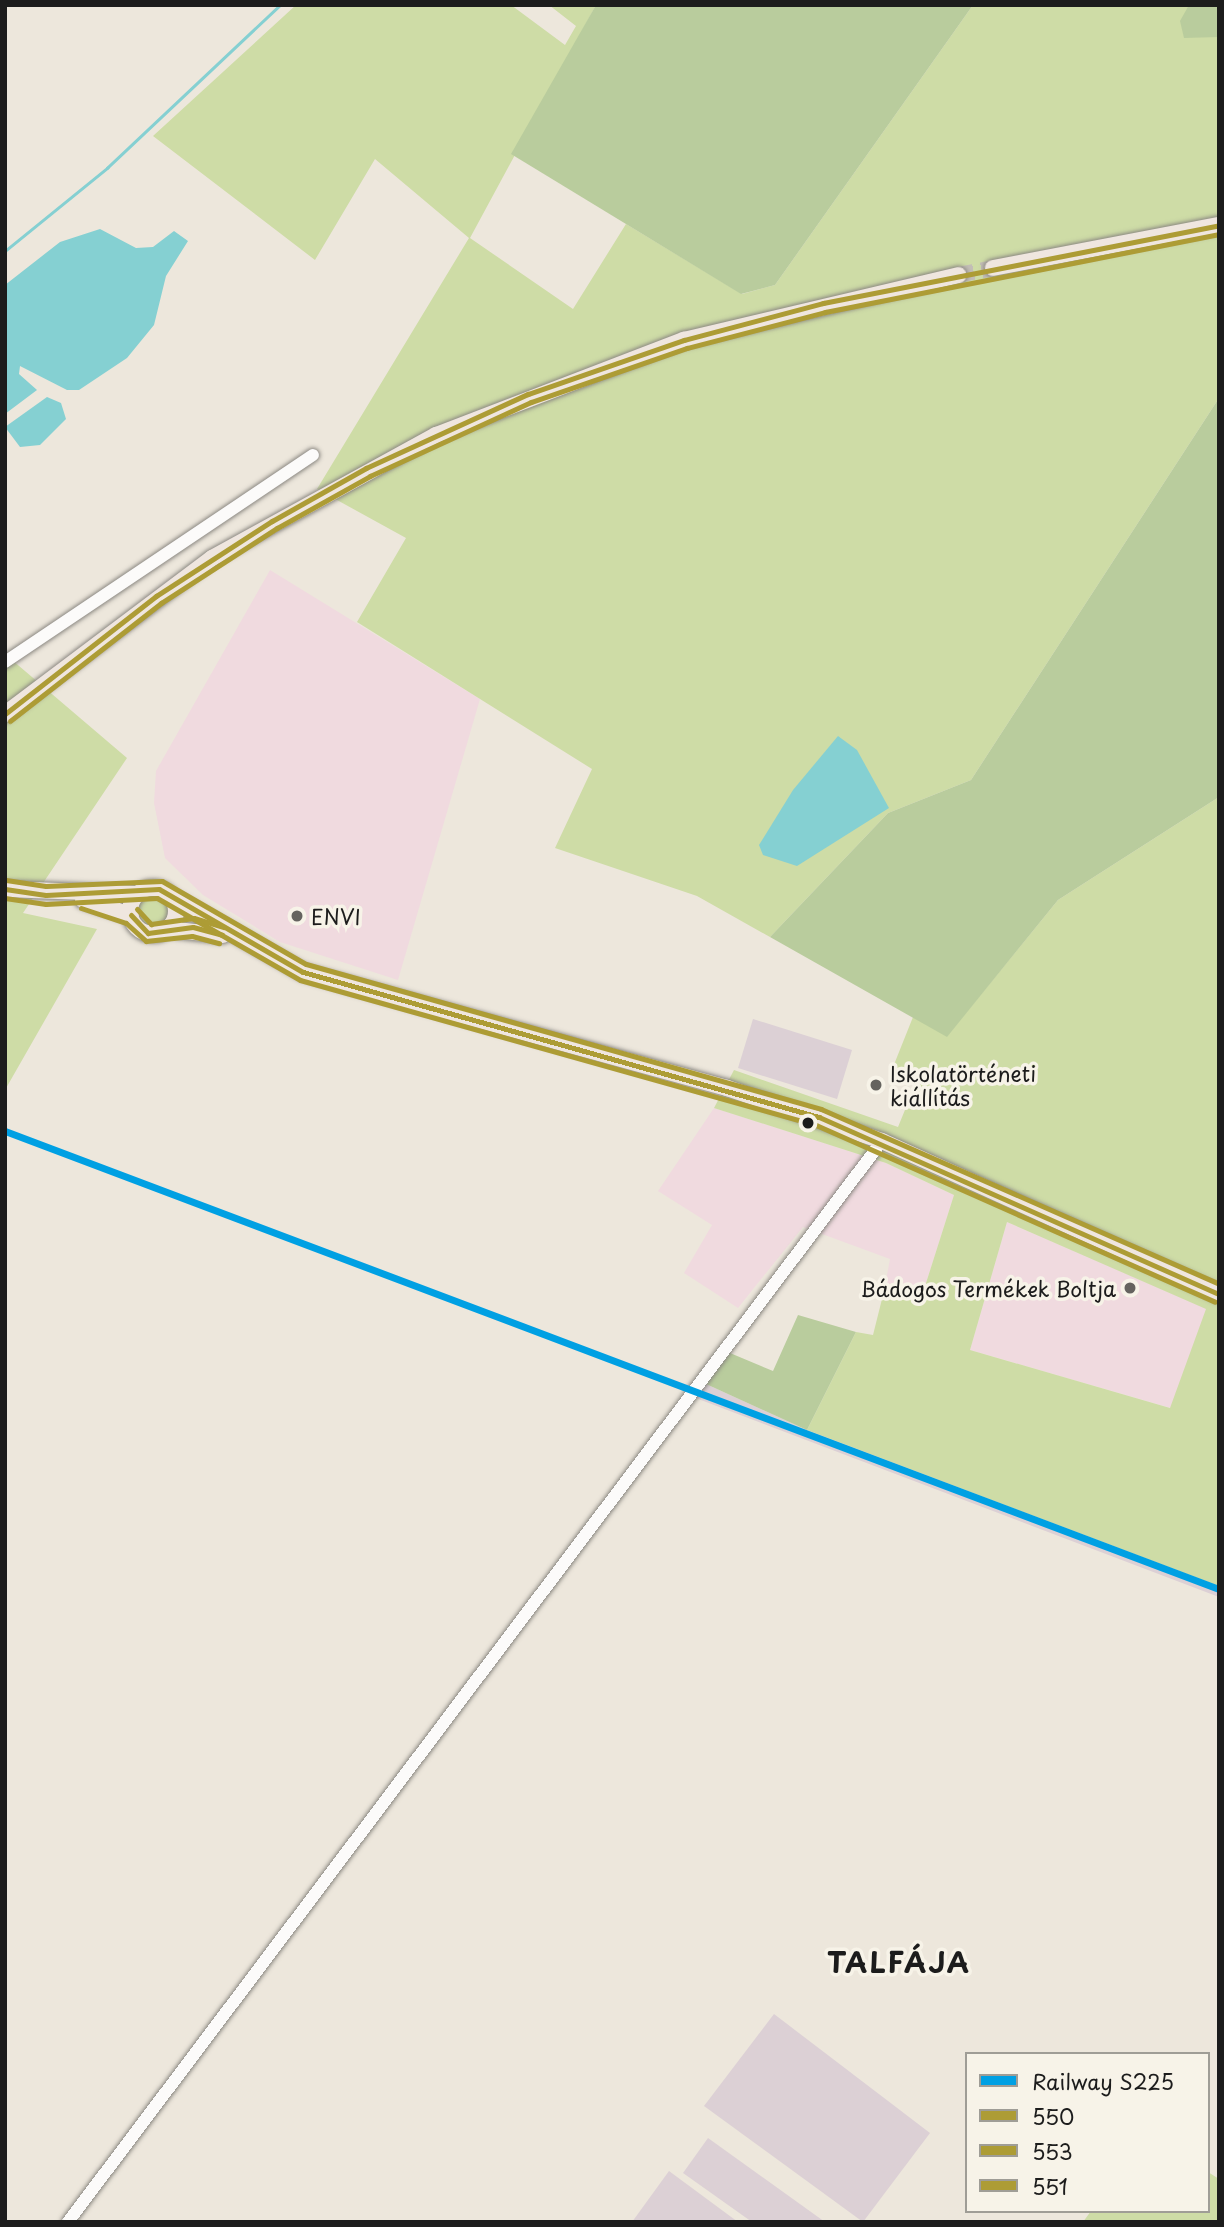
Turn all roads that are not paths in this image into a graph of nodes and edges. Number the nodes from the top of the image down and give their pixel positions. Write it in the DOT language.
graph roads {
  1 [pos="1219,225"];
  2 [pos="993,268"];
  3 [pos="958,275"];
  4 [pos="313,455"];
  5 [pos="5,662"];
  6 [pos="5,714"];
  7 [pos="5,889"];
  8 [pos="137,894"];
  9 [pos="61,895"];
  10 [pos="172,898"];
  11 [pos="131,915"];
  12 [pos="167,929"];
  13 [pos="244,943"];
  14 [pos="882,1141"];
  15 [pos="1219,1294"];
  16 [pos="68,2222"];
  1 -- 2 [label="main road"];
  3 -- 6 [label="main road"];
  4 -- 5 [label="street"];
  7 -- 9 [label="main road"];
  8 -- 9 [label="main road"];
  8 -- 10 [label="main road"];
  8 -- 11 [label="main road"];
  9 -- 11 [label="main road"];
  10 -- 12 [label="main road"];
  10 -- 13 [label="main road"];
  11 -- 12 [label="main road"];
  12 -- 13 [label="main road"];
  13 -- 14 [label="main road"];
  14 -- 15 [label="main road"];
  14 -- 16 [label="street"];
}
